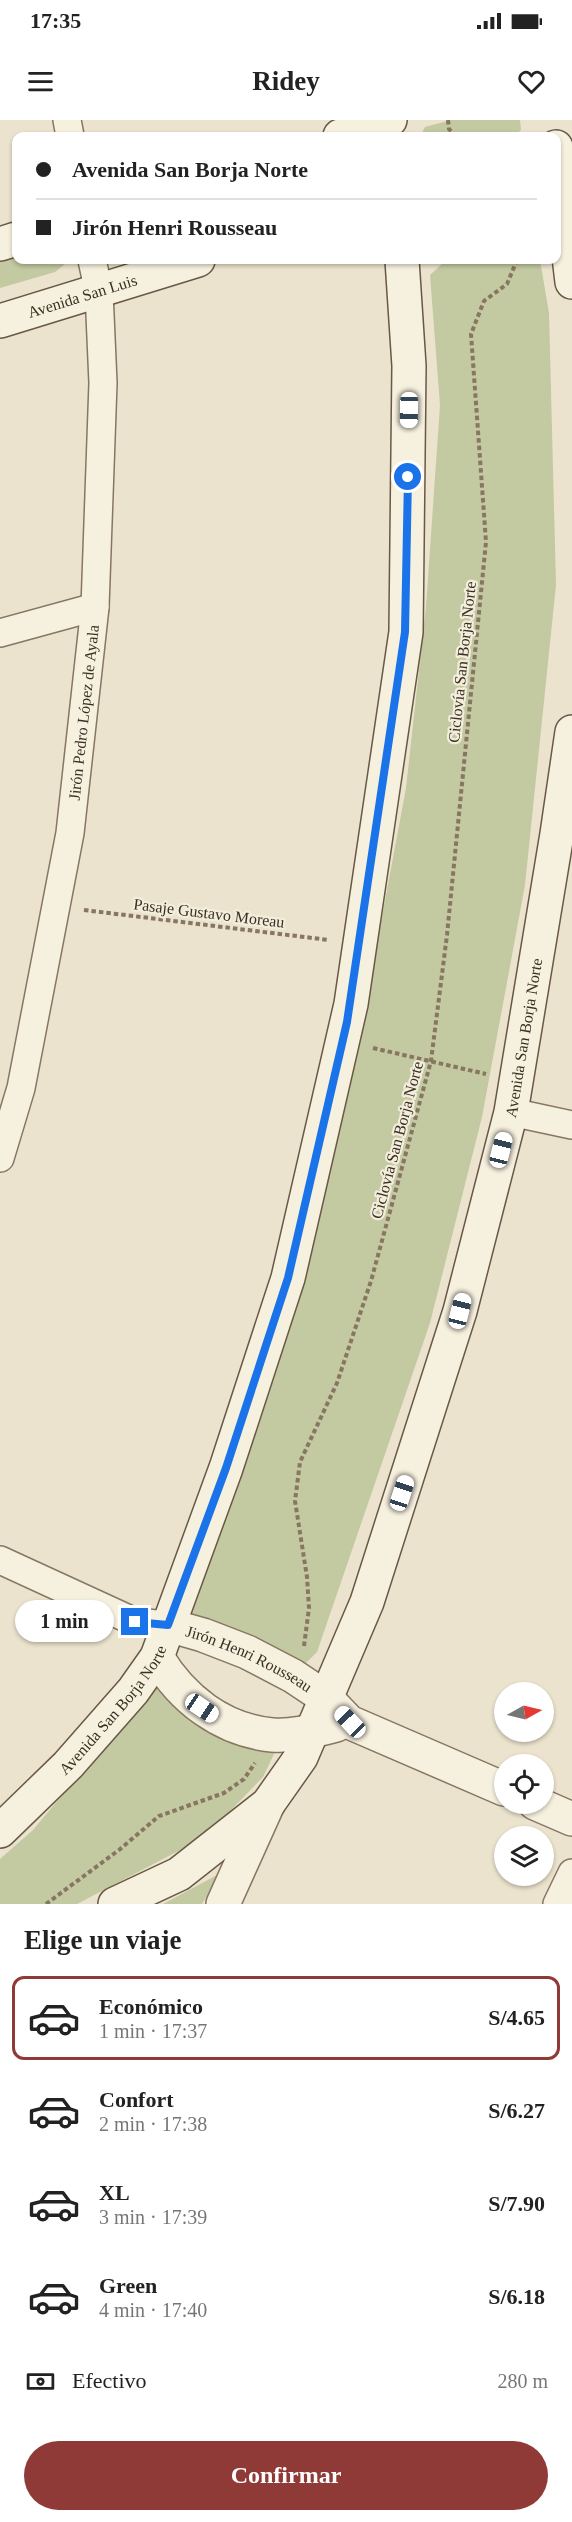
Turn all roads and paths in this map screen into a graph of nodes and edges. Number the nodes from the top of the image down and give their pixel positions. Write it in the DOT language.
graph roads {
  1 [pos="388,124"];
  2 [pos="356,132"];
  3 [pos="561,188"];
  4 [pos="93,264"];
  5 [pos="186,264"];
  6 [pos="402,264"];
  7 [pos="418,264"];
  8 [pos="515,264"];
  9 [pos="560,264"];
  10 [pos="572,281"];
  11 [pos="99,292"];
  12 [pos="405,305"];
  13 [pos="0,321"];
  14 [pos="95,607"];
  15 [pos="0,633"];
  16 [pos="572,732"];
  17 [pos="56,906"];
  18 [pos="360,944"];
  19 [pos="343,1041"];
  20 [pos="430,1061"];
  21 [pos="514,1097"];
  22 [pos="572,1125"];
  23 [pos="0,1158"];
  24 [pos="0,1560"];
  25 [pos="135,1622"];
  26 [pos="168,1625"];
  27 [pos="157,1657"];
  28 [pos="293,1676"];
  29 [pos="326,1698"];
  30 [pos="350,1722"];
  31 [pos="313,1731"];
  32 [pos="272,1735"];
  33 [pos="494,1785"];
  34 [pos="268,1804"];
  35 [pos="554,1811"];
  36 [pos="572,1819"];
  37 [pos="0,1831"];
  38 [pos="572,1873"];
  39 [pos="46,1904"];
  40 [pos="115,1904"];
  41 [pos="223,1904"];
  42 [pos="557,1904"];
  1 -- 2 [label="main road"];
  3 -- 10 [label="main road"];
  4 -- 11 [label="street, Jirón Pedro López de Ayala"];
  5 -- 11 [label="main road, Avenida San Luis"];
  6 -- 12 [label="main road, Avenida San Borja Norte"];
  7 -- 12 [label="main road"];
  8 -- 20 [label="path, Ciclovía San Borja Norte"];
  9 -- 10 [label="main road"];
  11 -- 13 [label="main road, Avenida San Luis"];
  11 -- 14 [label="street, Jirón Pedro López de Ayala"];
  12 -- 18 [label="main road, Avenida San Borja Norte"];
  14 -- 15 [label="street"];
  14 -- 17 [label="street, Jirón Pedro López de Ayala"];
  16 -- 21 [label="main road, Avenida San Borja Norte"];
  17 -- 18 [label="path, Pasaje Gustavo Moreau"];
  17 -- 23 [label="street, Jirón Pedro López de Ayala"];
  18 -- 19 [label="main road, Avenida San Borja Norte"];
  19 -- 20 [label="path"];
  19 -- 26 [label="main road, Avenida San Borja Norte"];
  20 -- 21 [label="path"];
  20 -- 28 [label="path, Ciclovía San Borja Norte"];
  21 -- 22 [label="street"];
  21 -- 29 [label="main road, Avenida San Borja Norte"];
  24 -- 25 [label="street, Jirón Henri Rousseau"];
  25 -- 26 [label="street, Jirón Henri Rousseau"];
  25 -- 27 [label="street"];
  26 -- 27 [label="main road, Avenida San Borja Norte"];
  26 -- 28 [label="main road, Jirón Henri Rousseau"];
  27 -- 32 [label="main road"];
  27 -- 37 [label="main road, Avenida San Borja Norte"];
  28 -- 29 [label="main road, Jirón Henri Rousseau"];
  29 -- 30 [label="main road, Jirón Henri Rousseau"];
  29 -- 31 [label="main road, Avenida San Borja Norte"];
  30 -- 31 [label="main road"];
  30 -- 33 [label="main road, Jirón Henri Rousseau"];
  31 -- 32 [label="main road"];
  31 -- 34 [label="main road, Avenida San Borja Norte"];
  32 -- 39 [label="path"];
  34 -- 40 [label="main road, Avenida San Borja Norte"];
  34 -- 41 [label="main road, Avenida San Borja Norte"];
  35 -- 36 [label="main road"];
  38 -- 42 [label="street"];
}
